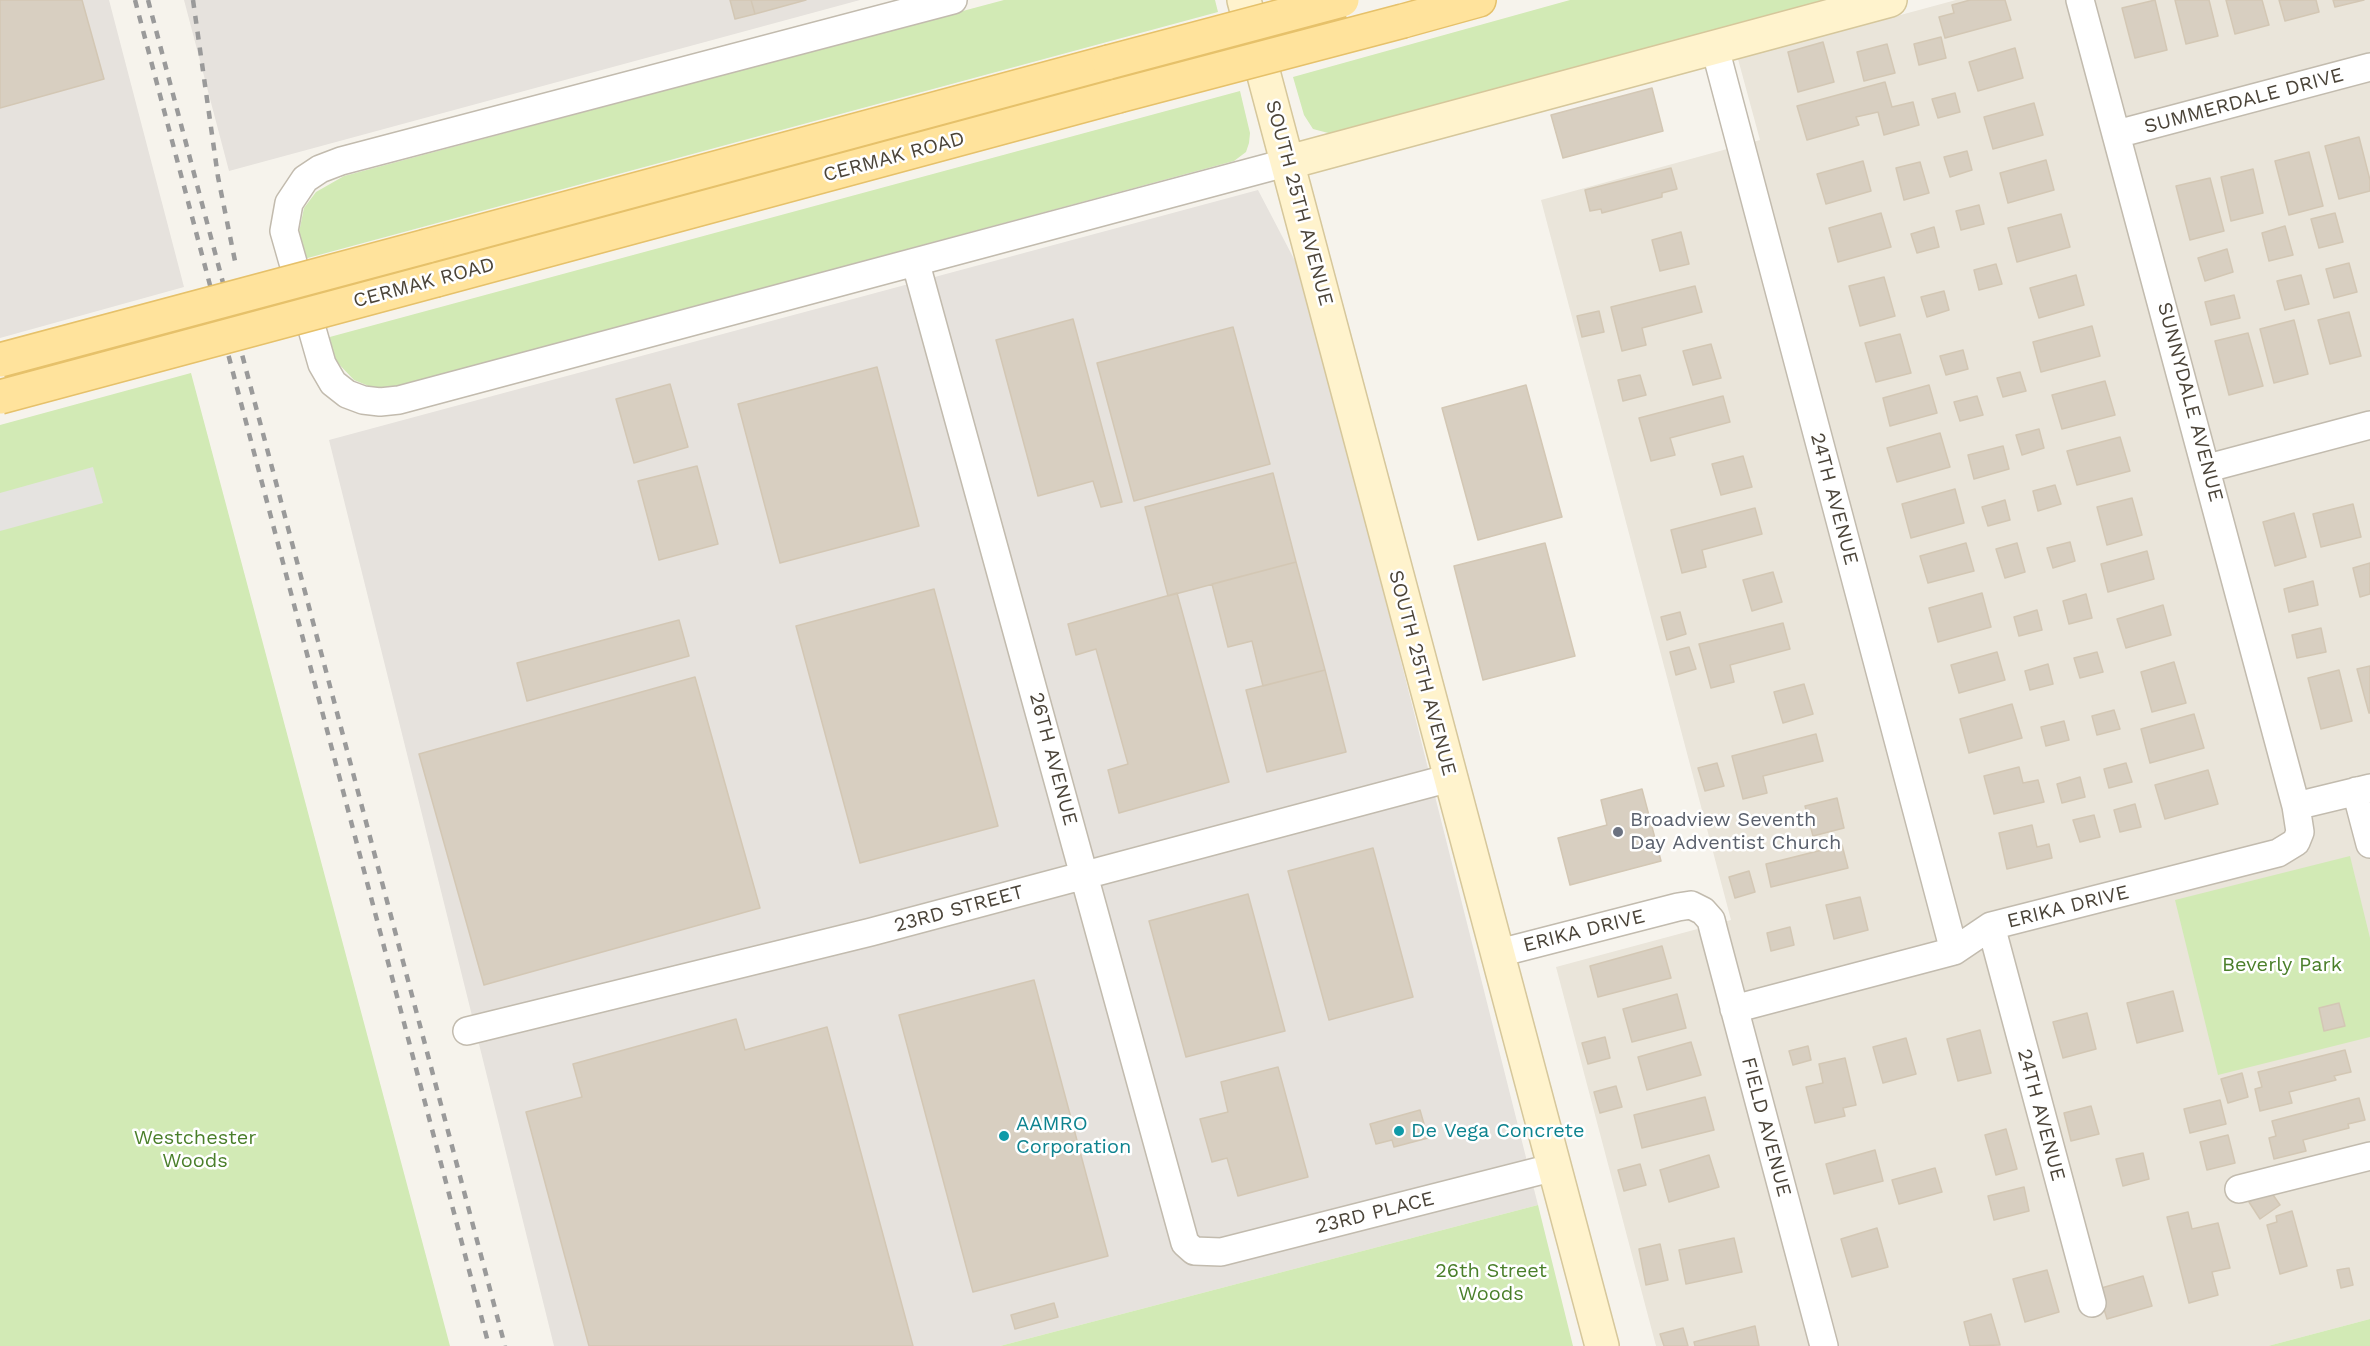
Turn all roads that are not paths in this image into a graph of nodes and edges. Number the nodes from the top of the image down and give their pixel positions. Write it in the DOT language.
graph roads {
  1 [pos="953,0"];
  2 [pos="1244,0"];
  3 [pos="1342,0"];
  4 [pos="1479,0"];
  5 [pos="1890,0"];
  6 [pos="2079,0"];
  7 [pos="1715,48"];
  8 [pos="2370,67"];
  9 [pos="2117,134"];
  10 [pos="1288,162"];
  11 [pos="916,264"];
  12 [pos="0,360"];
  13 [pos="0,397"];
  14 [pos="2370,425"];
  15 [pos="2208,468"];
  16 [pos="1450,778"];
  17 [pos="2363,790"];
  18 [pos="2296,806"];
  19 [pos="2370,844"];
  20 [pos="1084,875"];
  21 [pos="1703,911"];
  22 [pos="1991,926"];
  23 [pos="1954,951"];
  24 [pos="1499,953"];
  25 [pos="1734,1010"];
  26 [pos="467,1031"];
  27 [pos="2370,1156"];
  28 [pos="1555,1167"];
  29 [pos="2239,1189"];
  30 [pos="1194,1251"];
  31 [pos="2092,1303"];
  32 [pos="1602,1346"];
  33 [pos="1824,1346"];
  1 -- 11 [label="street"];
  2 -- 10 [label="street, SOUTH 25TH AVENUE"];
  3 -- 12 [label="main road, CERMAK ROAD, bridge"];
  4 -- 13 [label="main road, CERMAK ROAD, bridge"];
  5 -- 7 [label="street"];
  6 -- 9 [label="street, SUNNYDALE AVENUE"];
  7 -- 10 [label="street"];
  7 -- 23 [label="street, 24TH AVENUE"];
  8 -- 9 [label="street, SUMMERDALE DRIVE"];
  9 -- 15 [label="street, SUNNYDALE AVENUE"];
  10 -- 11 [label="street"];
  10 -- 16 [label="street, SOUTH 25TH AVENUE"];
  11 -- 20 [label="street, 26TH AVENUE"];
  14 -- 15 [label="street"];
  15 -- 18 [label="street, SUNNYDALE AVENUE"];
  16 -- 20 [label="street, 23RD STREET"];
  16 -- 24 [label="street, SOUTH 25TH AVENUE"];
  17 -- 18 [label="street"];
  17 -- 19 [label="street"];
  18 -- 22 [label="street, ERIKA DRIVE"];
  20 -- 26 [label="street, 23RD STREET"];
  20 -- 30 [label="street, 26TH AVENUE"];
  21 -- 24 [label="street, ERIKA DRIVE"];
  21 -- 25 [label="street, FIELD AVENUE"];
  22 -- 23 [label="street, ERIKA DRIVE"];
  22 -- 31 [label="street, 24TH AVENUE"];
  23 -- 25 [label="street, ERIKA DRIVE"];
  24 -- 28 [label="street, SOUTH 25TH AVENUE"];
  25 -- 33 [label="street, FIELD AVENUE"];
  27 -- 29 [label="street"];
  28 -- 30 [label="street, 23RD PLACE"];
  28 -- 32 [label="street, SOUTH 25TH AVENUE"];
}
